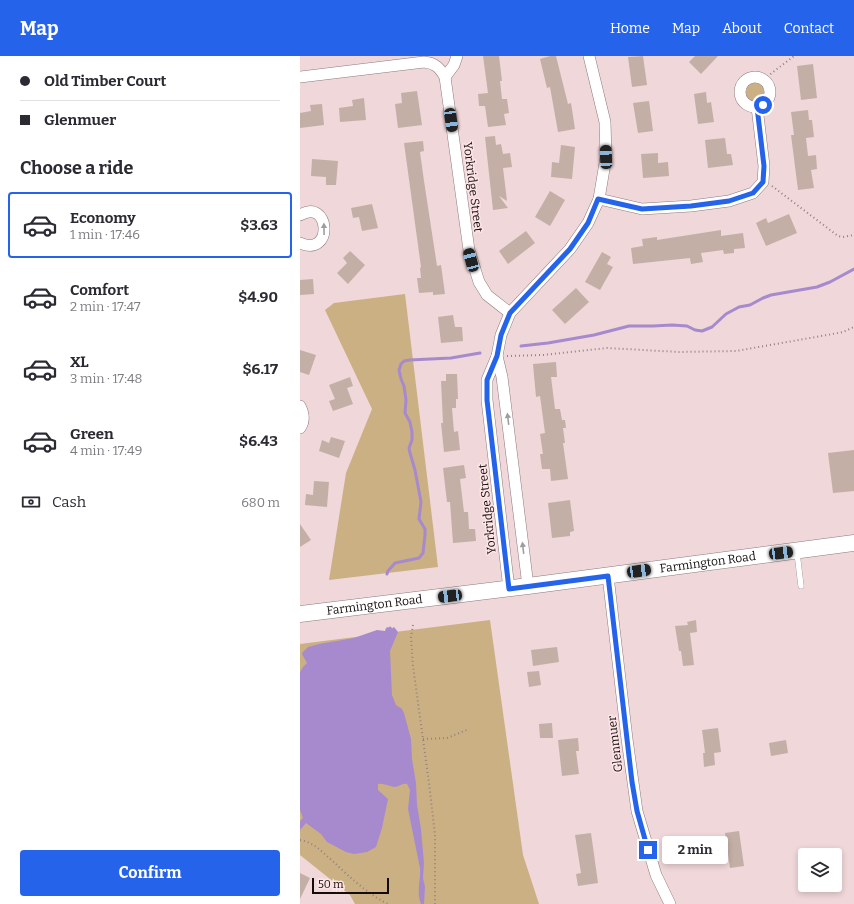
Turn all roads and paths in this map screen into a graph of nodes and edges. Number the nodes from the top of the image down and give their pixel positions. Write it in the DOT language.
graph roads {
  1 [pos="457,56"];
  2 [pos="589,56"];
  3 [pos="794,56"];
  4 [pos="426,59"];
  5 [pos="300,77"];
  6 [pos="445,77"];
  7 [pos="764,79"];
  8 [pos="757,107"];
  9 [pos="763,182"];
  10 [pos="598,199"];
  11 [pos="300,215"];
  12 [pos="854,235"];
  13 [pos="300,242"];
  14 [pos="510,313"];
  15 [pos="854,327"];
  16 [pos="497,356"];
  17 [pos="300,406"];
  18 [pos="300,428"];
  19 [pos="512,453"];
  20 [pos="494,455"];
  21 [pos="854,543"];
  22 [pos="796,551"];
  23 [pos="608,576"];
  24 [pos="528,586"];
  25 [pos="801,586"];
  26 [pos="509,589"];
  27 [pos="300,614"];
  28 [pos="413,624"];
  29 [pos="469,729"];
  30 [pos="423,739"];
  31 [pos="300,840"];
  32 [pos="388,904"];
  33 [pos="435,904"];
  34 [pos="670,904"];
  1 -- 6 [label="street"];
  2 -- 10 [label="street"];
  3 -- 7 [label="path"];
  4 -- 5 [label="street"];
  4 -- 6 [label="street"];
  6 -- 14 [label="street, Yorkridge Street"];
  7 -- 8 [label="street"];
  7 -- 8 [label="street"];
  8 -- 9 [label="street"];
  9 -- 10 [label="street"];
  9 -- 12 [label="path"];
  10 -- 14 [label="street"];
  13 -- 11 [label="street, one-way"];
  14 -- 16 [label="street, Yorkridge Street"];
  15 -- 16 [label="path"];
  19 -- 16 [label="street, Yorkridge Street, one-way"];
  16 -- 20 [label="street, Yorkridge Street"];
  17 -- 18 [label="street"];
  19 -- 20 [label="street"];
  24 -- 19 [label="street, Yorkridge Street, one-way"];
  20 -- 26 [label="street, Yorkridge Street"];
  21 -- 22 [label="street, Farmington Road"];
  22 -- 23 [label="street, Farmington Road"];
  22 -- 25 [label="lane"];
  23 -- 24 [label="street, Farmington Road"];
  23 -- 34 [label="street, Glenmuer"];
  24 -- 26 [label="street, Farmington Road"];
  26 -- 27 [label="street, Farmington Road"];
  28 -- 30 [label="path"];
  29 -- 30 [label="path"];
  30 -- 33 [label="path"];
  31 -- 32 [label="path"];
}
